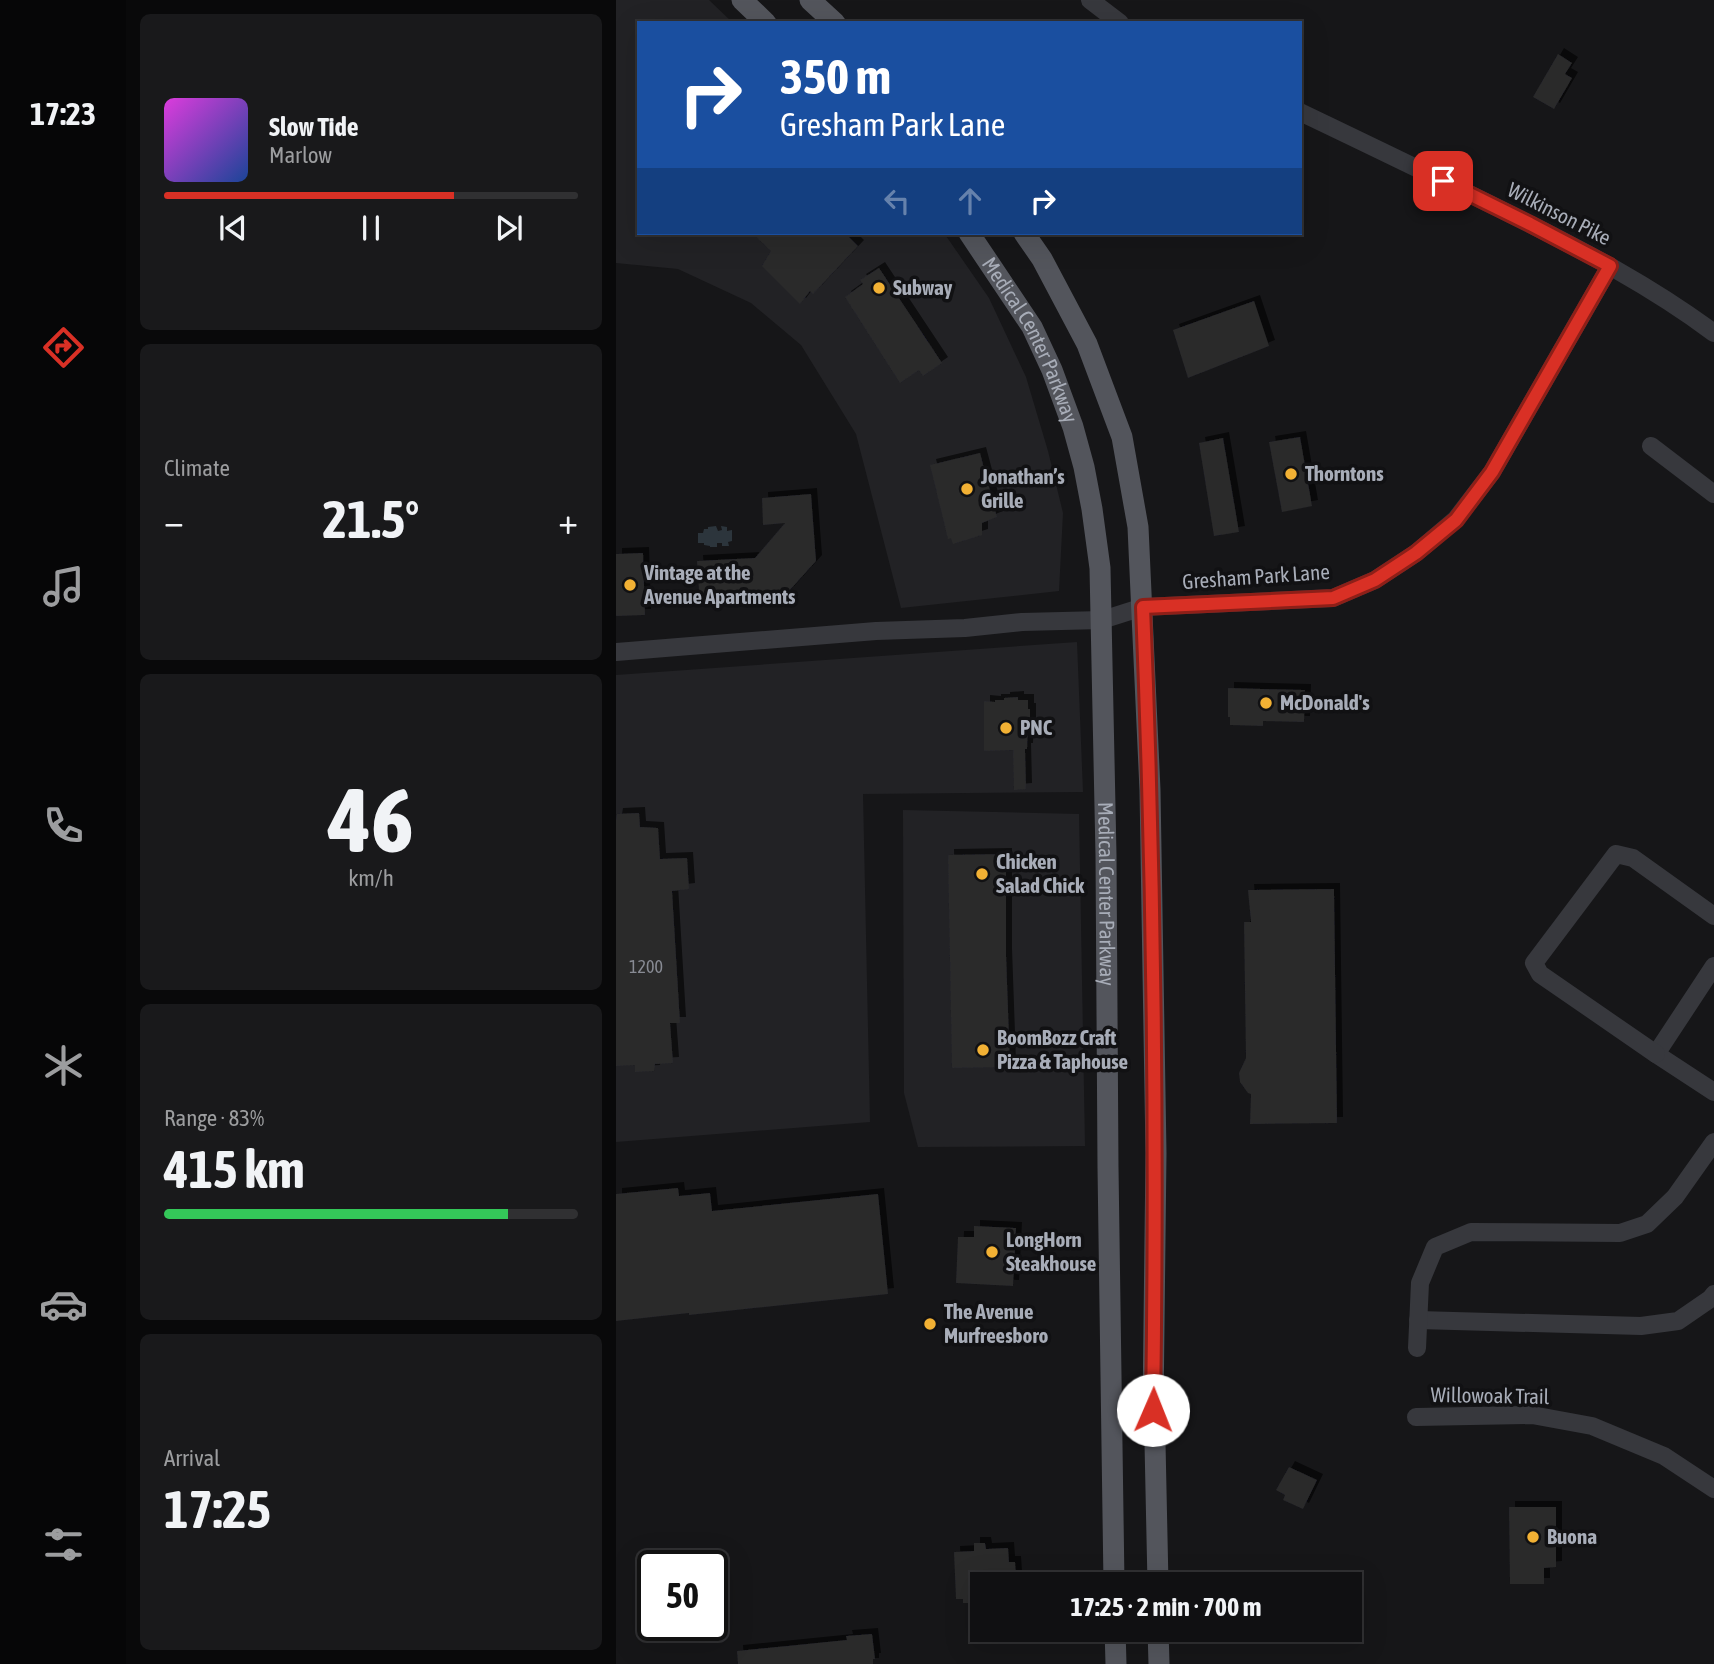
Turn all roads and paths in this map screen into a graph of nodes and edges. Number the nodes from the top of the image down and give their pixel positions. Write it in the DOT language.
graph roads {
  1 [pos="742,0"];
  2 [pos="810,0"];
  3 [pos="1090,0"];
  4 [pos="764,21"];
  5 [pos="833,21"];
  6 [pos="1117,21"];
  7 [pos="1302,113"];
  8 [pos="970,235"];
  9 [pos="1025,235"];
  10 [pos="1610,266"];
  11 [pos="1714,333"];
  12 [pos="1651,446"];
  13 [pos="1714,494"];
  14 [pos="1143,607"];
  15 [pos="1102,620"];
  16 [pos="616,652"];
  17 [pos="1714,916"];
  18 [pos="1714,966"];
  19 [pos="1656,1054"];
  20 [pos="1714,1092"];
  21 [pos="1714,1142"];
  22 [pos="1714,1294"];
  23 [pos="1418,1321"];
  24 [pos="1417,1348"];
  25 [pos="1416,1417"];
  26 [pos="1714,1489"];
  27 [pos="1115,1572"];
  28 [pos="1158,1572"];
  29 [pos="1115,1642"];
  30 [pos="1158,1642"];
  31 [pos="1116,1664"];
  32 [pos="1159,1664"];
  1 -- 4 [label="main road"];
  2 -- 5 [label="main road"];
  3 -- 6 [label="street"];
  7 -- 10 [label="street, Wilkinson Pike"];
  8 -- 15 [label="main road, Medical Center Parkway"];
  9 -- 14 [label="main road, Medical Center Parkway"];
  10 -- 11 [label="street, Wilkinson Pike"];
  10 -- 14 [label="street, Gresham Park Lane"];
  12 -- 13 [label="street"];
  14 -- 15 [label="street, Gresham Park Lane"];
  14 -- 28 [label="main road, Medical Center Parkway"];
  15 -- 16 [label="street, Gresham Park Lane"];
  15 -- 27 [label="main road, Medical Center Parkway"];
  17 -- 19 [label="street"];
  18 -- 19 [label="street"];
  19 -- 20 [label="street"];
  21 -- 23 [label="street"];
  22 -- 23 [label="street"];
  23 -- 24 [label="street"];
  25 -- 26 [label="street, Willowoak Trail"];
  29 -- 31 [label="main road"];
  30 -- 32 [label="main road"];
}
